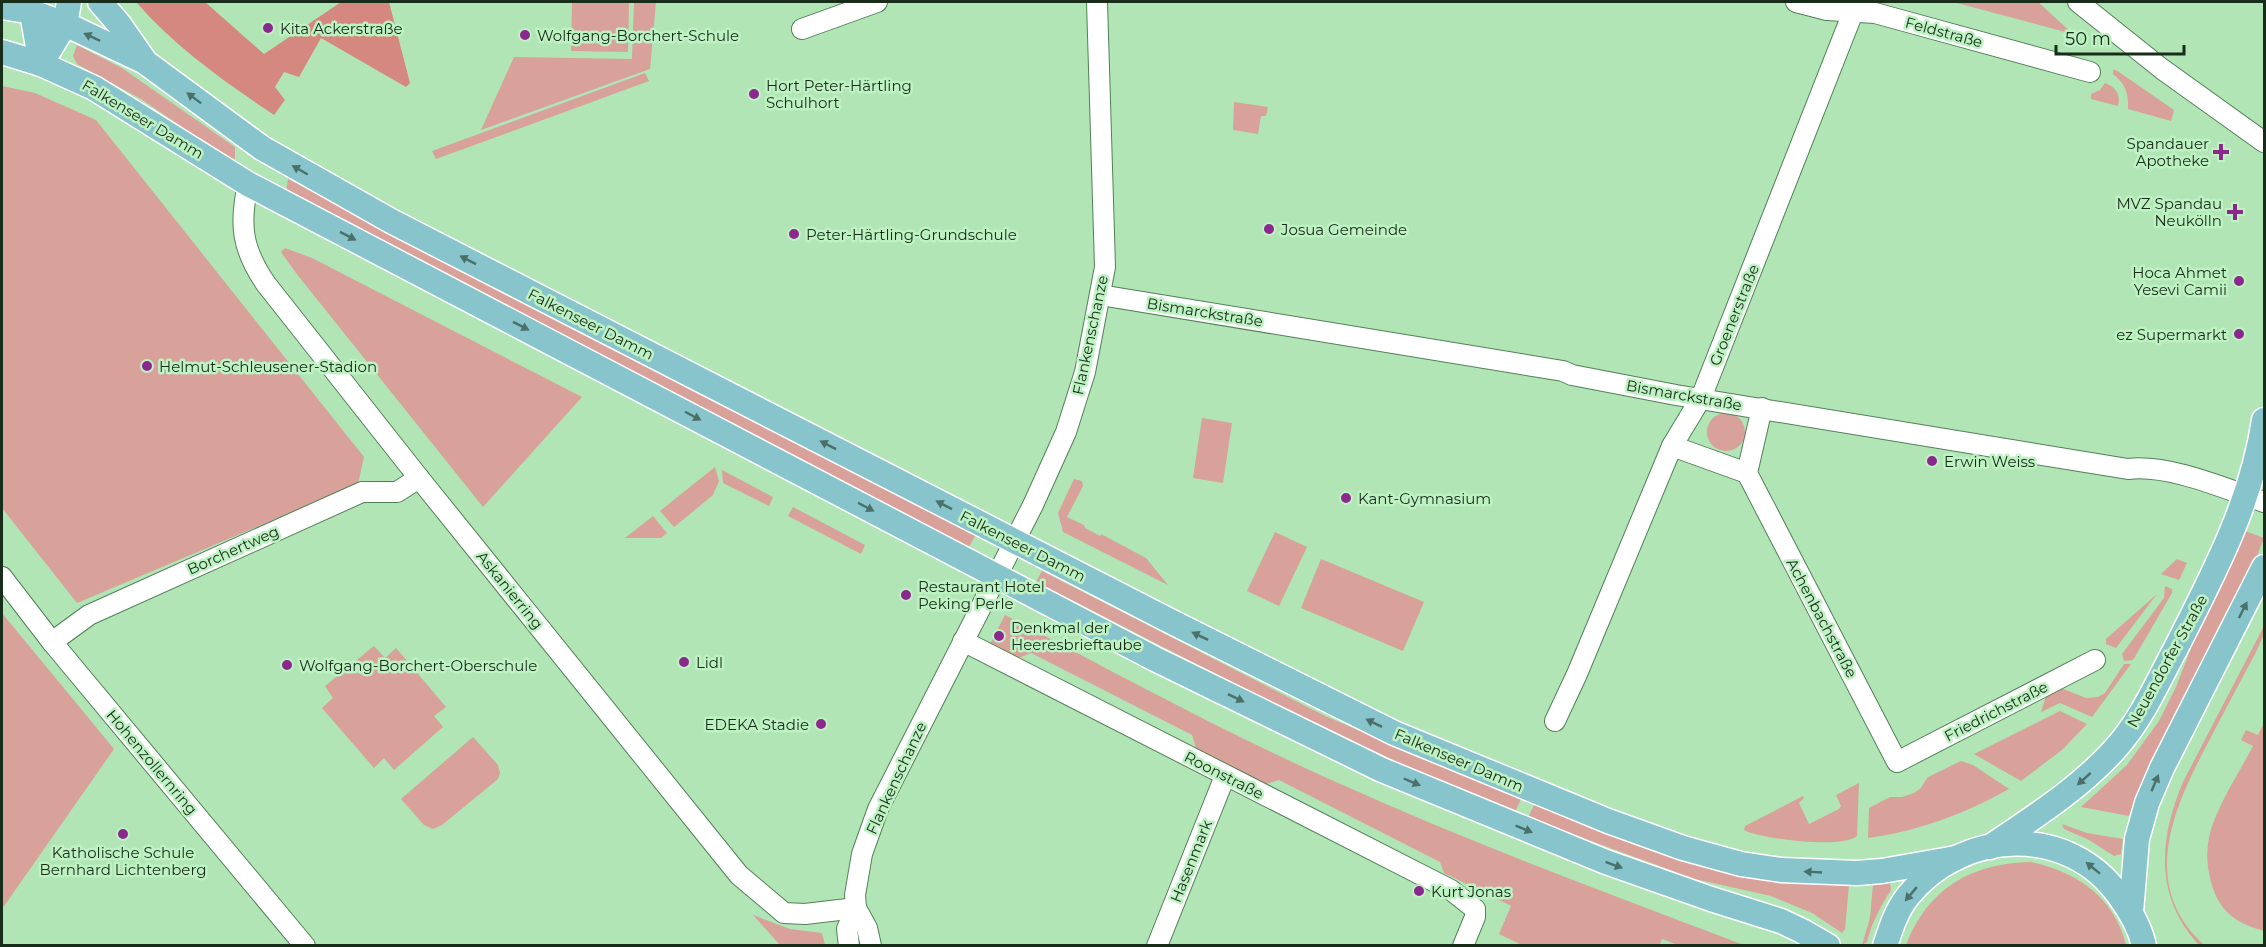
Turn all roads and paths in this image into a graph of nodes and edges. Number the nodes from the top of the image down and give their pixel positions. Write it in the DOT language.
graph roads {
  1 [pos="100,2"];
  2 [pos="877,2"];
  3 [pos="1097,2"];
  4 [pos="1796,2"];
  5 [pos="2078,2"];
  6 [pos="2,6"];
  7 [pos="848,6"];
  8 [pos="31,7"];
  9 [pos="1855,7"];
  10 [pos="67,13"];
  11 [pos="802,29"];
  12 [pos="2,52"];
  13 [pos="145,62"];
  14 [pos="40,64"];
  15 [pos="2090,72"];
  16 [pos="2265,142"];
  17 [pos="262,148"];
  18 [pos="248,184"];
  19 [pos="1101,295"];
  20 [pos="1701,398"];
  21 [pos="1762,408"];
  22 [pos="2265,420"];
  23 [pos="1672,446"];
  24 [pos="1747,473"];
  25 [pos="419,478"];
  26 [pos="2255,499"];
  27 [pos="1014,541"];
  28 [pos="2265,567"];
  29 [pos="997,576"];
  30 [pos="2,577"];
  31 [pos="963,641"];
  32 [pos="52,642"];
  33 [pos="2096,660"];
  34 [pos="1555,721"];
  35 [pos="1897,762"];
  36 [pos="1225,776"];
  37 [pos="1990,847"];
  38 [pos="1956,858"];
  39 [pos="856,908"];
  40 [pos="2131,912"];
  41 [pos="2145,944"];
  42 [pos="305,945"];
  43 [pos="849,945"];
  44 [pos="871,945"];
  45 [pos="1157,945"];
  46 [pos="1463,945"];
  47 [pos="1828,945"];
  48 [pos="1885,945"];
  1 -- 13 [label="main road"];
  2 -- 7 [label="street"];
  3 -- 19 [label="street, Flankenschanze"];
  4 -- 9 [label="street, Feldstraße"];
  5 -- 16 [label="street"];
  6 -- 8 [label="main road"];
  7 -- 11 [label="street"];
  8 -- 10 [label="main road"];
  8 -- 14 [label="main road"];
  9 -- 15 [label="street, Feldstraße"];
  9 -- 20 [label="street, Groenerstraße"];
  13 -- 10 [label="main road, one-way"];
  10 -- 14 [label="main road"];
  12 -- 14 [label="main road, Falkenseer Damm"];
  17 -- 13 [label="main road, Falkenseer Damm, one-way"];
  14 -- 18 [label="main road, Falkenseer Damm"];
  17 -- 18 [label="main road"];
  27 -- 17 [label="main road, Falkenseer Damm, one-way"];
  18 -- 25 [label="street, Askanierring"];
  18 -- 29 [label="main road, Falkenseer Damm, one-way"];
  19 -- 20 [label="street, Bismarckstraße"];
  19 -- 27 [label="street, Flankenschanze"];
  20 -- 21 [label="street, Bismarckstraße"];
  20 -- 23 [label="street, Groenerstraße"];
  21 -- 24 [label="street"];
  21 -- 26 [label="street, Bismarckstraße"];
  22 -- 26 [label="main road, Neuendorfer Straße"];
  23 -- 24 [label="street"];
  23 -- 34 [label="street, Groenerstraße"];
  24 -- 35 [label="street, Achenbachstraße"];
  25 -- 32 [label="street, Borchertweg"];
  25 -- 39 [label="street, Askanierring"];
  26 -- 37 [label="main road, Neuendorfer Straße, one-way"];
  27 -- 29 [label="street, Flankenschanze"];
  38 -- 27 [label="main road, Falkenseer Damm, one-way"];
  40 -- 28 [label="main road, one-way"];
  29 -- 31 [label="street, Flankenschanze"];
  29 -- 47 [label="main road, Falkenseer Damm, one-way"];
  30 -- 32 [label="street, Hohenzollernring"];
  31 -- 36 [label="street, Roonstraße"];
  31 -- 39 [label="street, Flankenschanze"];
  32 -- 42 [label="street, Hohenzollernring"];
  33 -- 35 [label="street, Friedrichstraße"];
  36 -- 45 [label="street, Hasenmark"];
  36 -- 46 [label="street, Roonstraße"];
  37 -- 38 [label="main road"];
  40 -- 37 [label="main road, one-way"];
  38 -- 48 [label="main road, one-way"];
  39 -- 43 [label="street, Flankenschanze"];
  39 -- 44 [label="street, Flankenschanze"];
  40 -- 41 [label="main road"];
}
